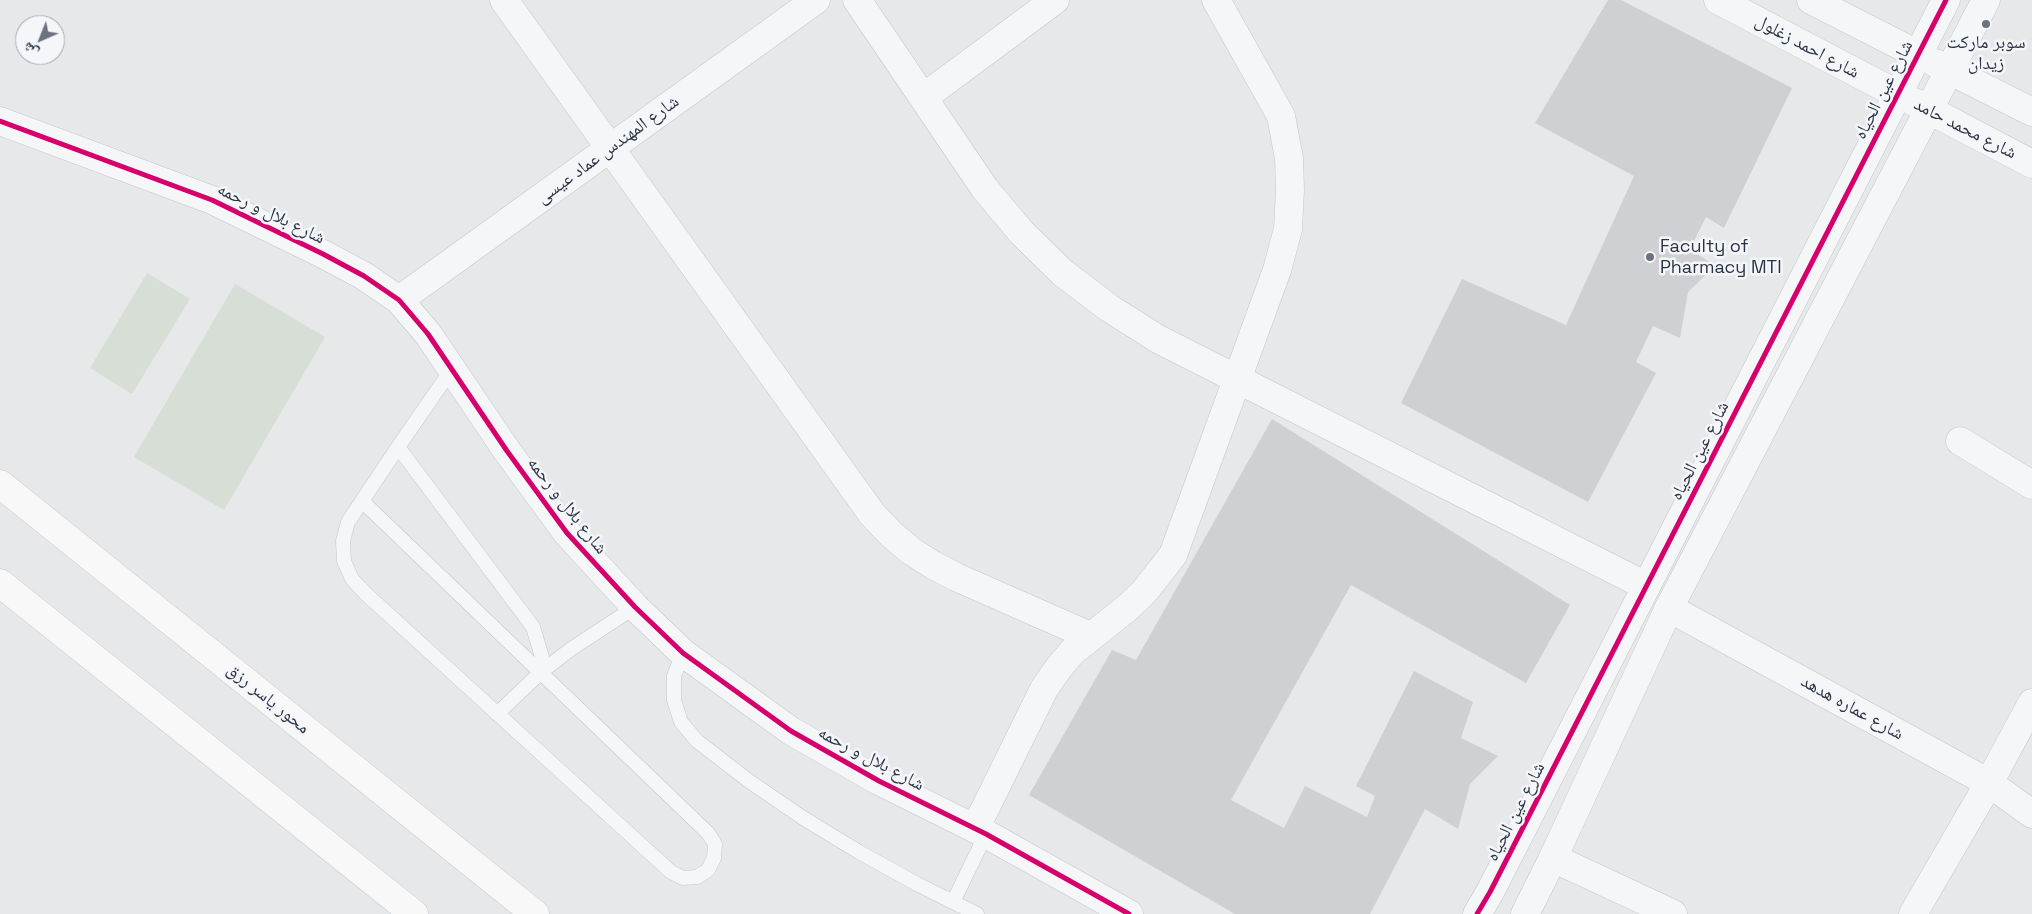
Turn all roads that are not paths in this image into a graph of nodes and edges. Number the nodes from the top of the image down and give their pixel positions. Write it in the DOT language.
graph roads {
  1 [pos="504,0"];
  2 [pos="816,0"];
  3 [pos="857,0"];
  4 [pos="1055,0"];
  5 [pos="1216,0"];
  6 [pos="1718,0"];
  7 [pos="1811,0"];
  8 [pos="1946,0"];
  9 [pos="1986,0"];
  10 [pos="1918,54"];
  11 [pos="1951,71"];
  12 [pos="1897,94"];
  13 [pos="924,97"];
  14 [pos="1930,111"];
  15 [pos="2032,112"];
  16 [pos="0,120"];
  17 [pos="610,148"];
  18 [pos="2032,164"];
  19 [pos="399,300"];
  20 [pos="452,369"];
  21 [pos="1238,378"];
  22 [pos="1960,441"];
  23 [pos="398,447"];
  24 [pos="0,484"];
  25 [pos="2032,485"];
  26 [pos="362,501"];
  27 [pos="0,583"];
  28 [pos="1646,586"];
  29 [pos="635,607"];
  30 [pos="1669,608"];
  31 [pos="1090,636"];
  32 [pos="682,653"];
  33 [pos="541,672"];
  34 [pos="2032,703"];
  35 [pos="498,714"];
  36 [pos="1989,783"];
  37 [pos="2032,814"];
  38 [pos="981,832"];
  39 [pos="1554,858"];
  40 [pos="953,902"];
  41 [pos="414,914"];
  42 [pos="535,914"];
  43 [pos="977,914"];
  44 [pos="1129,914"];
  45 [pos="1477,914"];
  46 [pos="1525,914"];
  47 [pos="1672,914"];
  48 [pos="1913,914"];
  1 -- 17 [label="street"];
  2 -- 17 [label="street, شارع المهندس عماد عيسى"];
  3 -- 13 [label="street"];
  4 -- 13 [label="street"];
  5 -- 21 [label="street"];
  6 -- 12 [label="street, شارع احمد زغلول"];
  7 -- 10 [label="street"];
  8 -- 10 [label="street, شارع عين الحياه"];
  9 -- 11 [label="street"];
  10 -- 11 [label="street"];
  10 -- 12 [label="street, شارع عين الحياه"];
  11 -- 14 [label="street"];
  11 -- 15 [label="street"];
  12 -- 14 [label="street, شارع محمد حامد"];
  12 -- 28 [label="street, شارع عين الحياه"];
  13 -- 21 [label="street"];
  14 -- 18 [label="street, شارع محمد حامد"];
  14 -- 30 [label="street"];
  16 -- 19 [label="street, شارع بلال و رحمه"];
  17 -- 19 [label="street, شارع المهندس عماد عيسى"];
  17 -- 31 [label="street"];
  19 -- 20 [label="street, شارع بلال و رحمه"];
  20 -- 23 [label="lane"];
  20 -- 29 [label="street, شارع بلال و رحمه"];
  21 -- 28 [label="street"];
  21 -- 31 [label="street"];
  22 -- 25 [label="street"];
  23 -- 26 [label="lane"];
  23 -- 33 [label="lane"];
  24 -- 42 [label="main road, محور ياسر رزق"];
  26 -- 33 [label="lane"];
  26 -- 35 [label="lane"];
  27 -- 41 [label="main road"];
  28 -- 45 [label="street, شارع عين الحياه"];
  29 -- 32 [label="street, شارع بلال و رحمه"];
  29 -- 33 [label="lane"];
  30 -- 36 [label="street, شارع عماره هدهد"];
  30 -- 39 [label="street"];
  31 -- 38 [label="street"];
  32 -- 38 [label="street, شارع بلال و رحمه"];
  32 -- 40 [label="lane"];
  33 -- 35 [label="lane"];
  33 -- 35 [label="lane"];
  34 -- 36 [label="street"];
  36 -- 37 [label="street, شارع عماره هدهد"];
  36 -- 48 [label="street"];
  38 -- 40 [label="lane"];
  38 -- 44 [label="street, شارع بلال و رحمه"];
  39 -- 46 [label="street"];
  39 -- 47 [label="street"];
  40 -- 43 [label="lane"];
}
